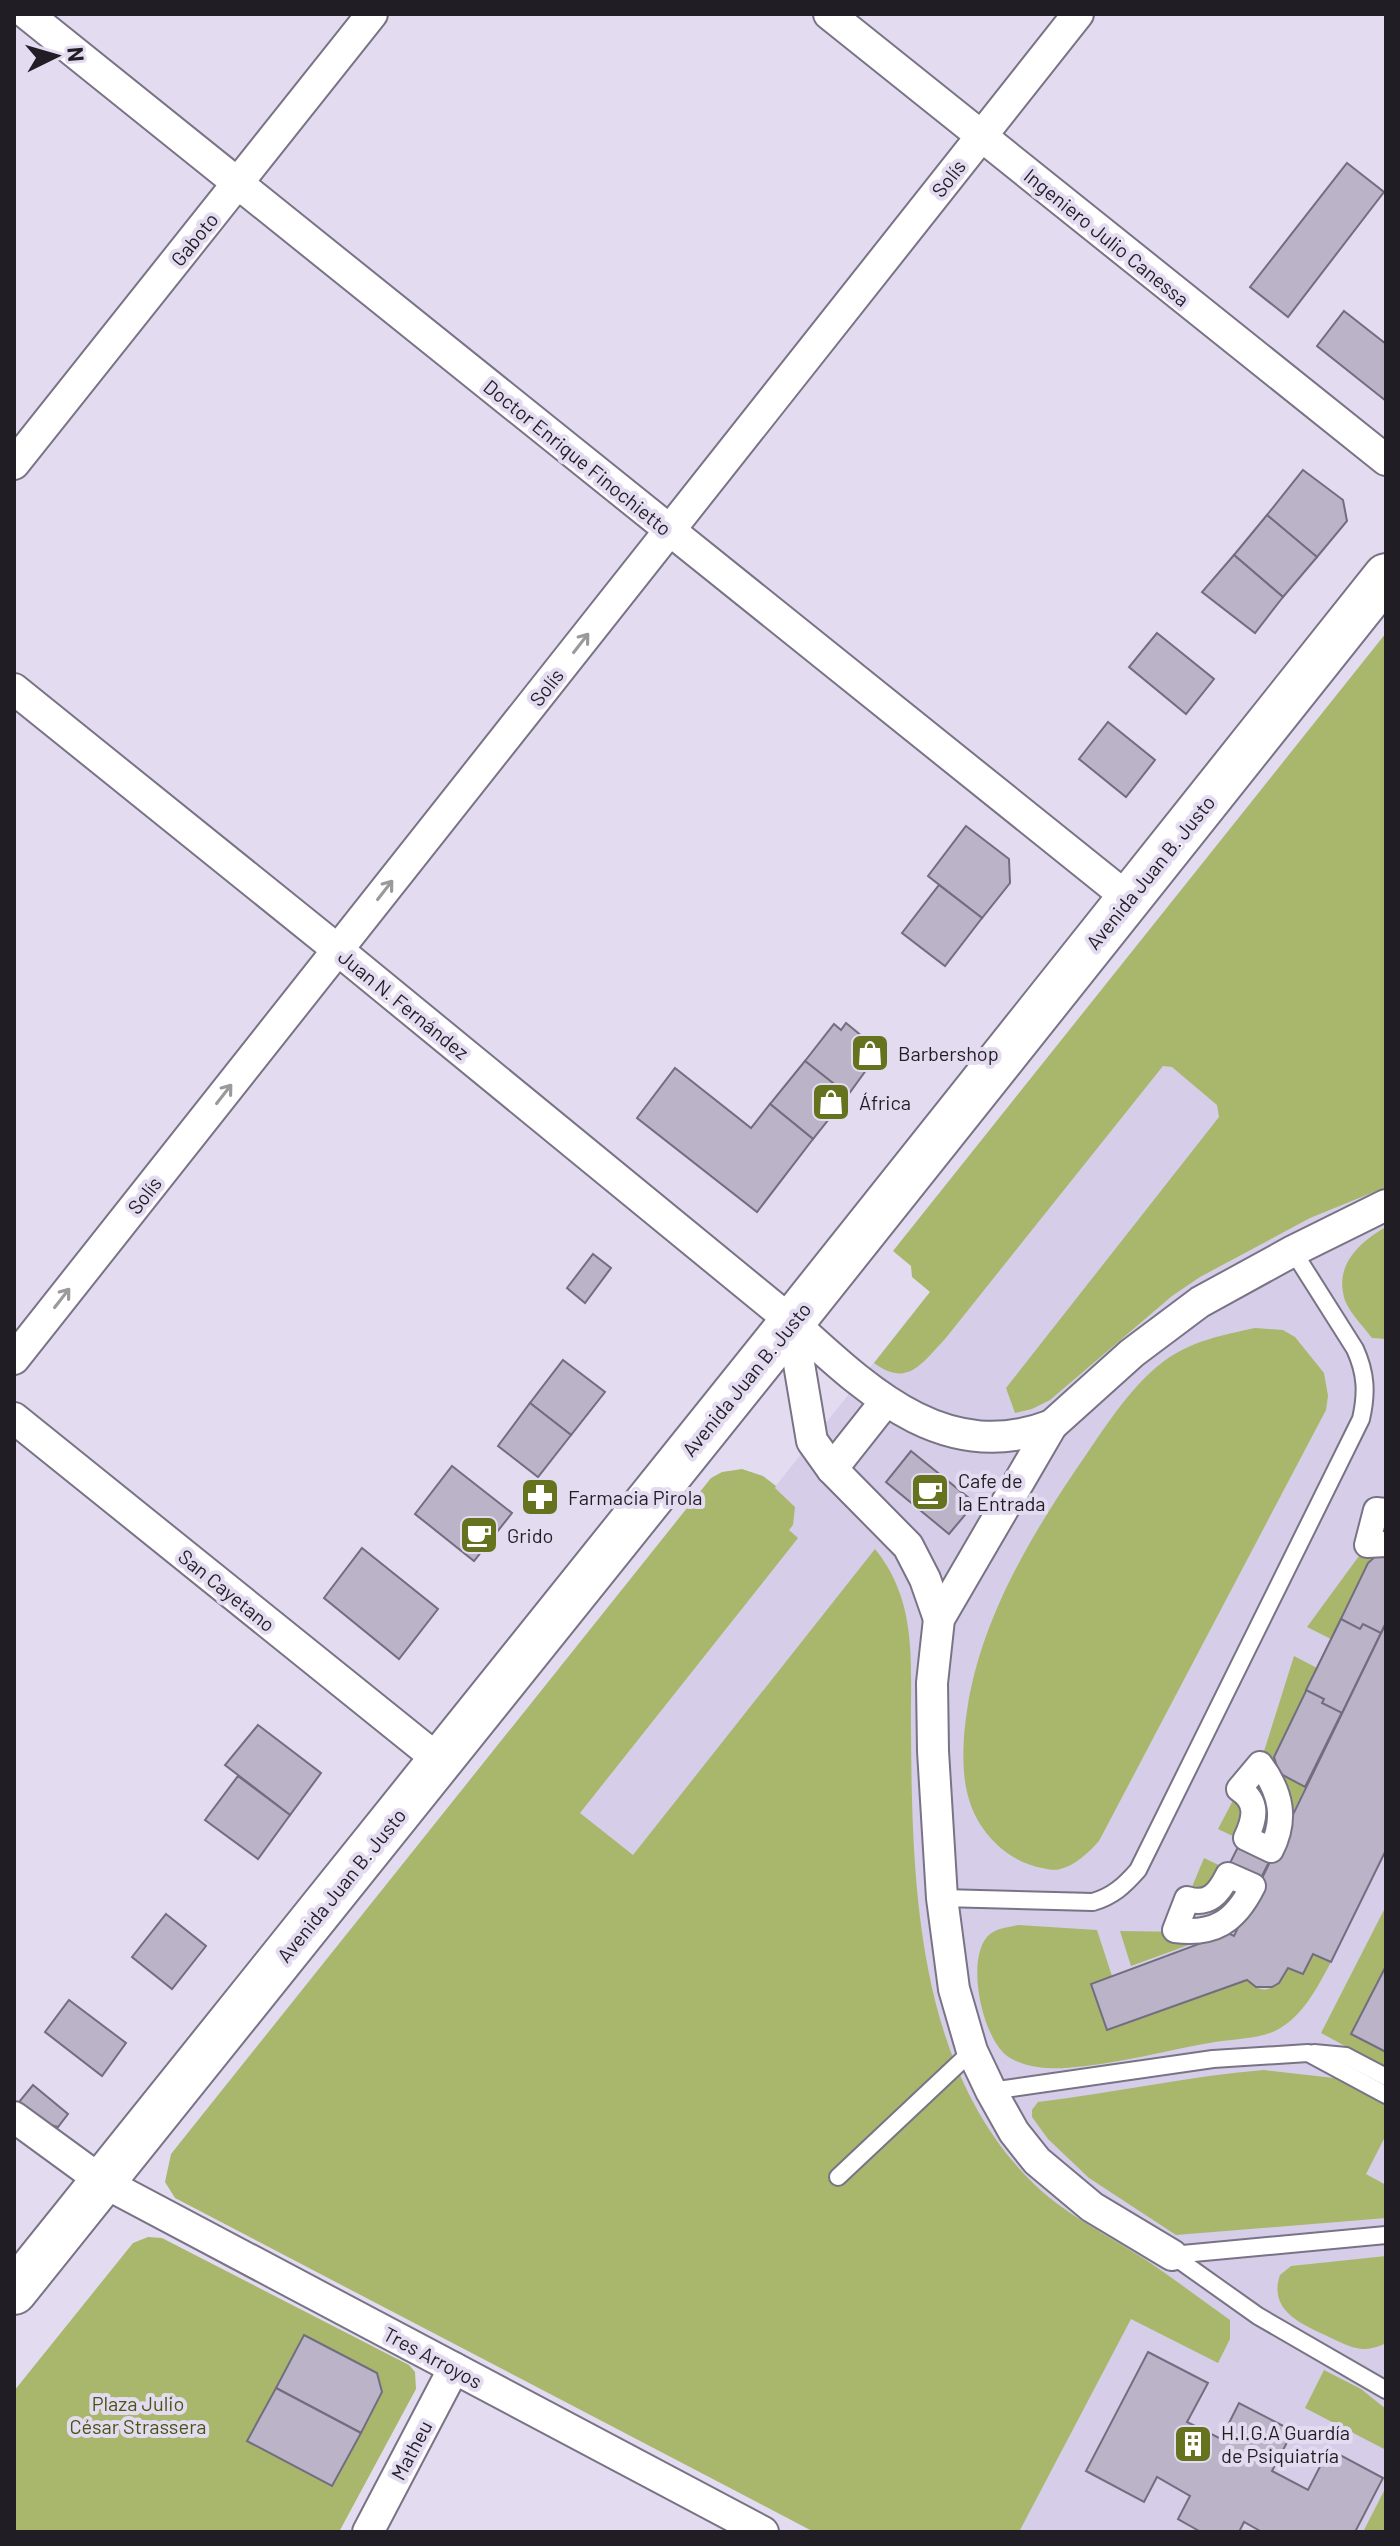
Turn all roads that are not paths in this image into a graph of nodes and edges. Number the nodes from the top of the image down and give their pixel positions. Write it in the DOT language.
graph roads {
  1 [pos="27,14"];
  2 [pos="372,14"];
  3 [pos="829,14"];
  4 [pos="1078,14"];
  5 [pos="981,136"];
  6 [pos="238,183"];
  7 [pos="1386,460"];
  8 [pos="14,464"];
  9 [pos="670,531"];
  10 [pos="1386,576"];
  11 [pos="14,689"];
  12 [pos="1129,899"];
  13 [pos="338,950"];
  14 [pos="1386,1205"];
  15 [pos="1293,1251"];
  16 [pos="792,1322"];
  17 [pos="14,1359"];
  18 [pos="885,1402"];
  19 [pos="14,1418"];
  20 [pos="1052,1425"];
  21 [pos="832,1469"];
  22 [pos="939,1619"];
  23 [pos="440,1761"];
  24 [pos="1250,1776"];
  25 [pos="942,1898"];
  26 [pos="1181,1914"];
  27 [pos="972,2051"];
  28 [pos="1308,2053"];
  29 [pos="1386,2077"];
  30 [pos="991,2091"];
  31 [pos="1386,2095"];
  32 [pos="14,2117"];
  33 [pos="838,2177"];
  34 [pos="103,2182"];
  35 [pos="1386,2235"];
  36 [pos="1172,2255"];
  37 [pos="14,2292"];
  38 [pos="454,2368"];
  39 [pos="1386,2390"];
  40 [pos="368,2532"];
  41 [pos="763,2532"];
  1 -- 6 [label="street, Doctor Enrique Finochietto"];
  2 -- 6 [label="street, Gaboto"];
  3 -- 5 [label="street, Ingeniero Julio Canessa"];
  4 -- 5 [label="street, Solís"];
  5 -- 7 [label="street, Ingeniero Julio Canessa"];
  5 -- 9 [label="street, Solís"];
  6 -- 8 [label="street, Gaboto"];
  6 -- 9 [label="street, Doctor Enrique Finochietto"];
  9 -- 12 [label="street, Doctor Enrique Finochietto"];
  13 -- 9 [label="street, Solís, one-way"];
  10 -- 12 [label="main road, Avenida Juan B. Justo"];
  11 -- 13 [label="street, Juan N. Fernández"];
  12 -- 16 [label="main road, Avenida Juan B. Justo"];
  13 -- 16 [label="street, Juan N. Fernández"];
  17 -- 13 [label="street, Solís, one-way"];
  14 -- 15 [label="street"];
  15 -- 20 [label="street"];
  15 -- 25 [label="lane"];
  16 -- 18 [label="street, Juan N. Fernández"];
  16 -- 21 [label="street"];
  16 -- 23 [label="main road, Avenida Juan B. Justo"];
  18 -- 20 [label="street, Juan N. Fernández"];
  18 -- 21 [label="street"];
  19 -- 23 [label="street, San Cayetano"];
  20 -- 22 [label="street"];
  21 -- 22 [label="street"];
  22 -- 25 [label="street"];
  23 -- 34 [label="main road, Avenida Juan B. Justo"];
  24 -- 26 [label="street"];
  25 -- 27 [label="street"];
  27 -- 30 [label="street"];
  27 -- 33 [label="lane"];
  28 -- 29 [label="lane"];
  28 -- 30 [label="lane"];
  28 -- 31 [label="lane"];
  30 -- 36 [label="street"];
  32 -- 34 [label="street, Tres Arroyos"];
  34 -- 37 [label="main road, Avenida Juan B. Justo"];
  34 -- 38 [label="street, Tres Arroyos"];
  35 -- 36 [label="lane"];
  36 -- 39 [label="lane"];
  38 -- 40 [label="street, Matheu"];
  38 -- 41 [label="street, Tres Arroyos"];
}
